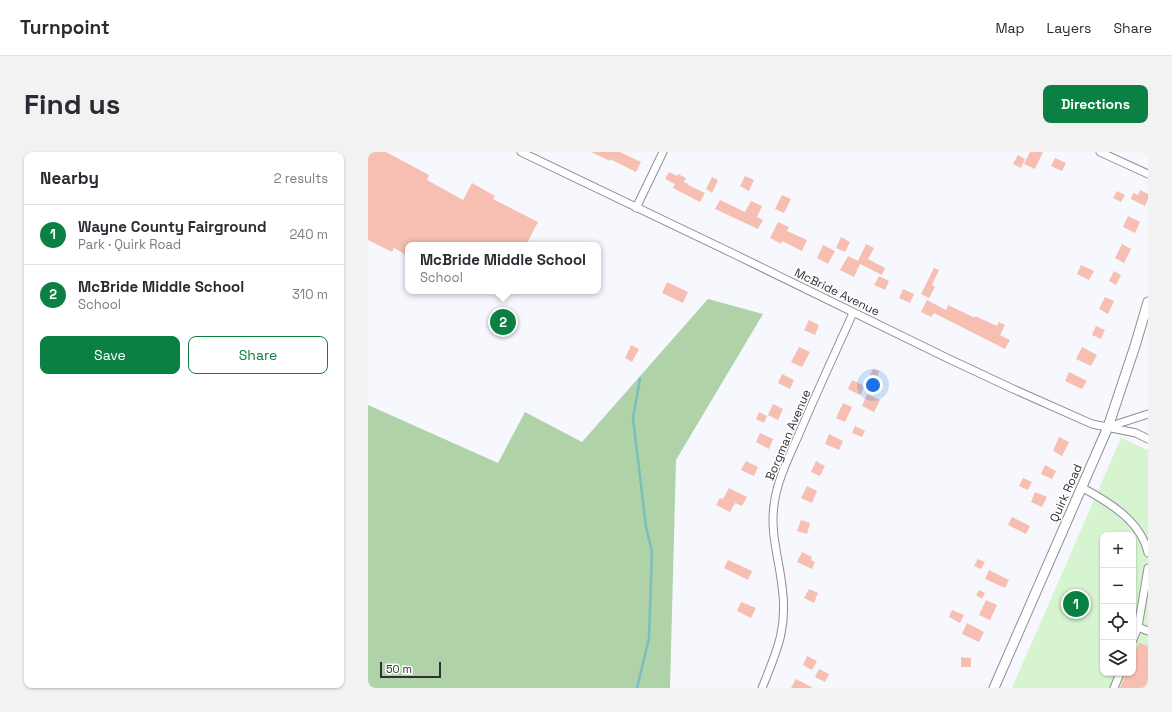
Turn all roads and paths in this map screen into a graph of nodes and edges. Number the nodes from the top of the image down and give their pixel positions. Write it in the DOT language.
graph roads {
  1 [pos="521,152"];
  2 [pos="663,152"];
  3 [pos="1100,152"];
  4 [pos="1148,174"];
  5 [pos="636,208"];
  6 [pos="1148,302"];
  7 [pos="853,313"];
  8 [pos="1148,414"];
  9 [pos="1108,427"];
  10 [pos="1148,439"];
  11 [pos="1081,487"];
  12 [pos="1148,553"];
  13 [pos="1148,568"];
  14 [pos="1148,577"];
  15 [pos="1138,628"];
  16 [pos="1148,631"];
  17 [pos="1136,633"];
  18 [pos="1119,676"];
  19 [pos="762,688"];
  20 [pos="994,688"];
  21 [pos="1114,688"];
  1 -- 5 [label="street, McBride Avenue"];
  2 -- 5 [label="street"];
  3 -- 4 [label="street"];
  5 -- 7 [label="street, McBride Avenue"];
  6 -- 9 [label="street, Quirk Road"];
  7 -- 9 [label="street, McBride Avenue"];
  7 -- 19 [label="street, Borgman Avenue"];
  8 -- 9 [label="street"];
  9 -- 10 [label="street, McBride Avenue"];
  9 -- 11 [label="street, Quirk Road"];
  11 -- 12 [label="street"];
  11 -- 20 [label="street, Quirk Road"];
  13 -- 14 [label="street"];
  14 -- 15 [label="street"];
  15 -- 16 [label="street"];
  15 -- 17 [label="street"];
  18 -- 21 [label="street"];
}
